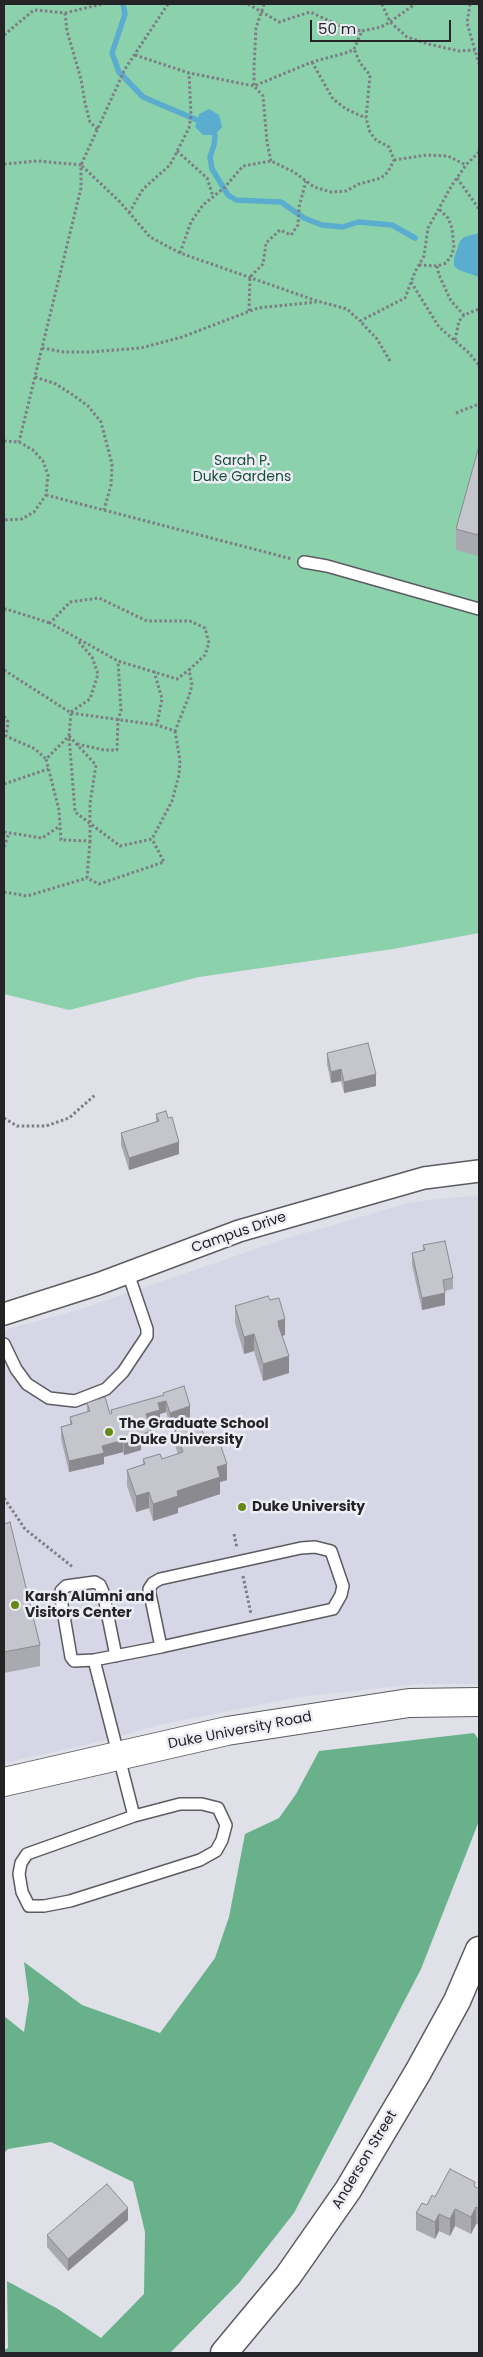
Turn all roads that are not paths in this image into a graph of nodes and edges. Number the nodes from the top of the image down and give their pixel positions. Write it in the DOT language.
graph roads {
  1 [pos="304,562"];
  2 [pos="479,609"];
  3 [pos="479,1171"];
  4 [pos="128,1273"];
  5 [pos="4,1314"];
  6 [pos="6,1349"];
  7 [pos="161,1647"];
  8 [pos="116,1656"];
  9 [pos="94,1660"];
  10 [pos="479,1702"];
  11 [pos="120,1756"];
  12 [pos="4,1782"];
  13 [pos="134,1816"];
  14 [pos="479,1950"];
  15 [pos="224,2353"];
  1 -- 2 [label="lane"];
  3 -- 4 [label="street, Campus Drive"];
  4 -- 5 [label="street, Campus Drive"];
  4 -- 6 [label="lane"];
  7 -- 7 [label="lane"];
  7 -- 8 [label="lane"];
  8 -- 9 [label="lane"];
  8 -- 9 [label="lane"];
  9 -- 11 [label="lane"];
  10 -- 11 [label="main road, Duke University Road"];
  11 -- 12 [label="main road, Duke University Road"];
  11 -- 13 [label="lane"];
  13 -- 13 [label="lane"];
  14 -- 15 [label="street, Anderson Street"];
}
